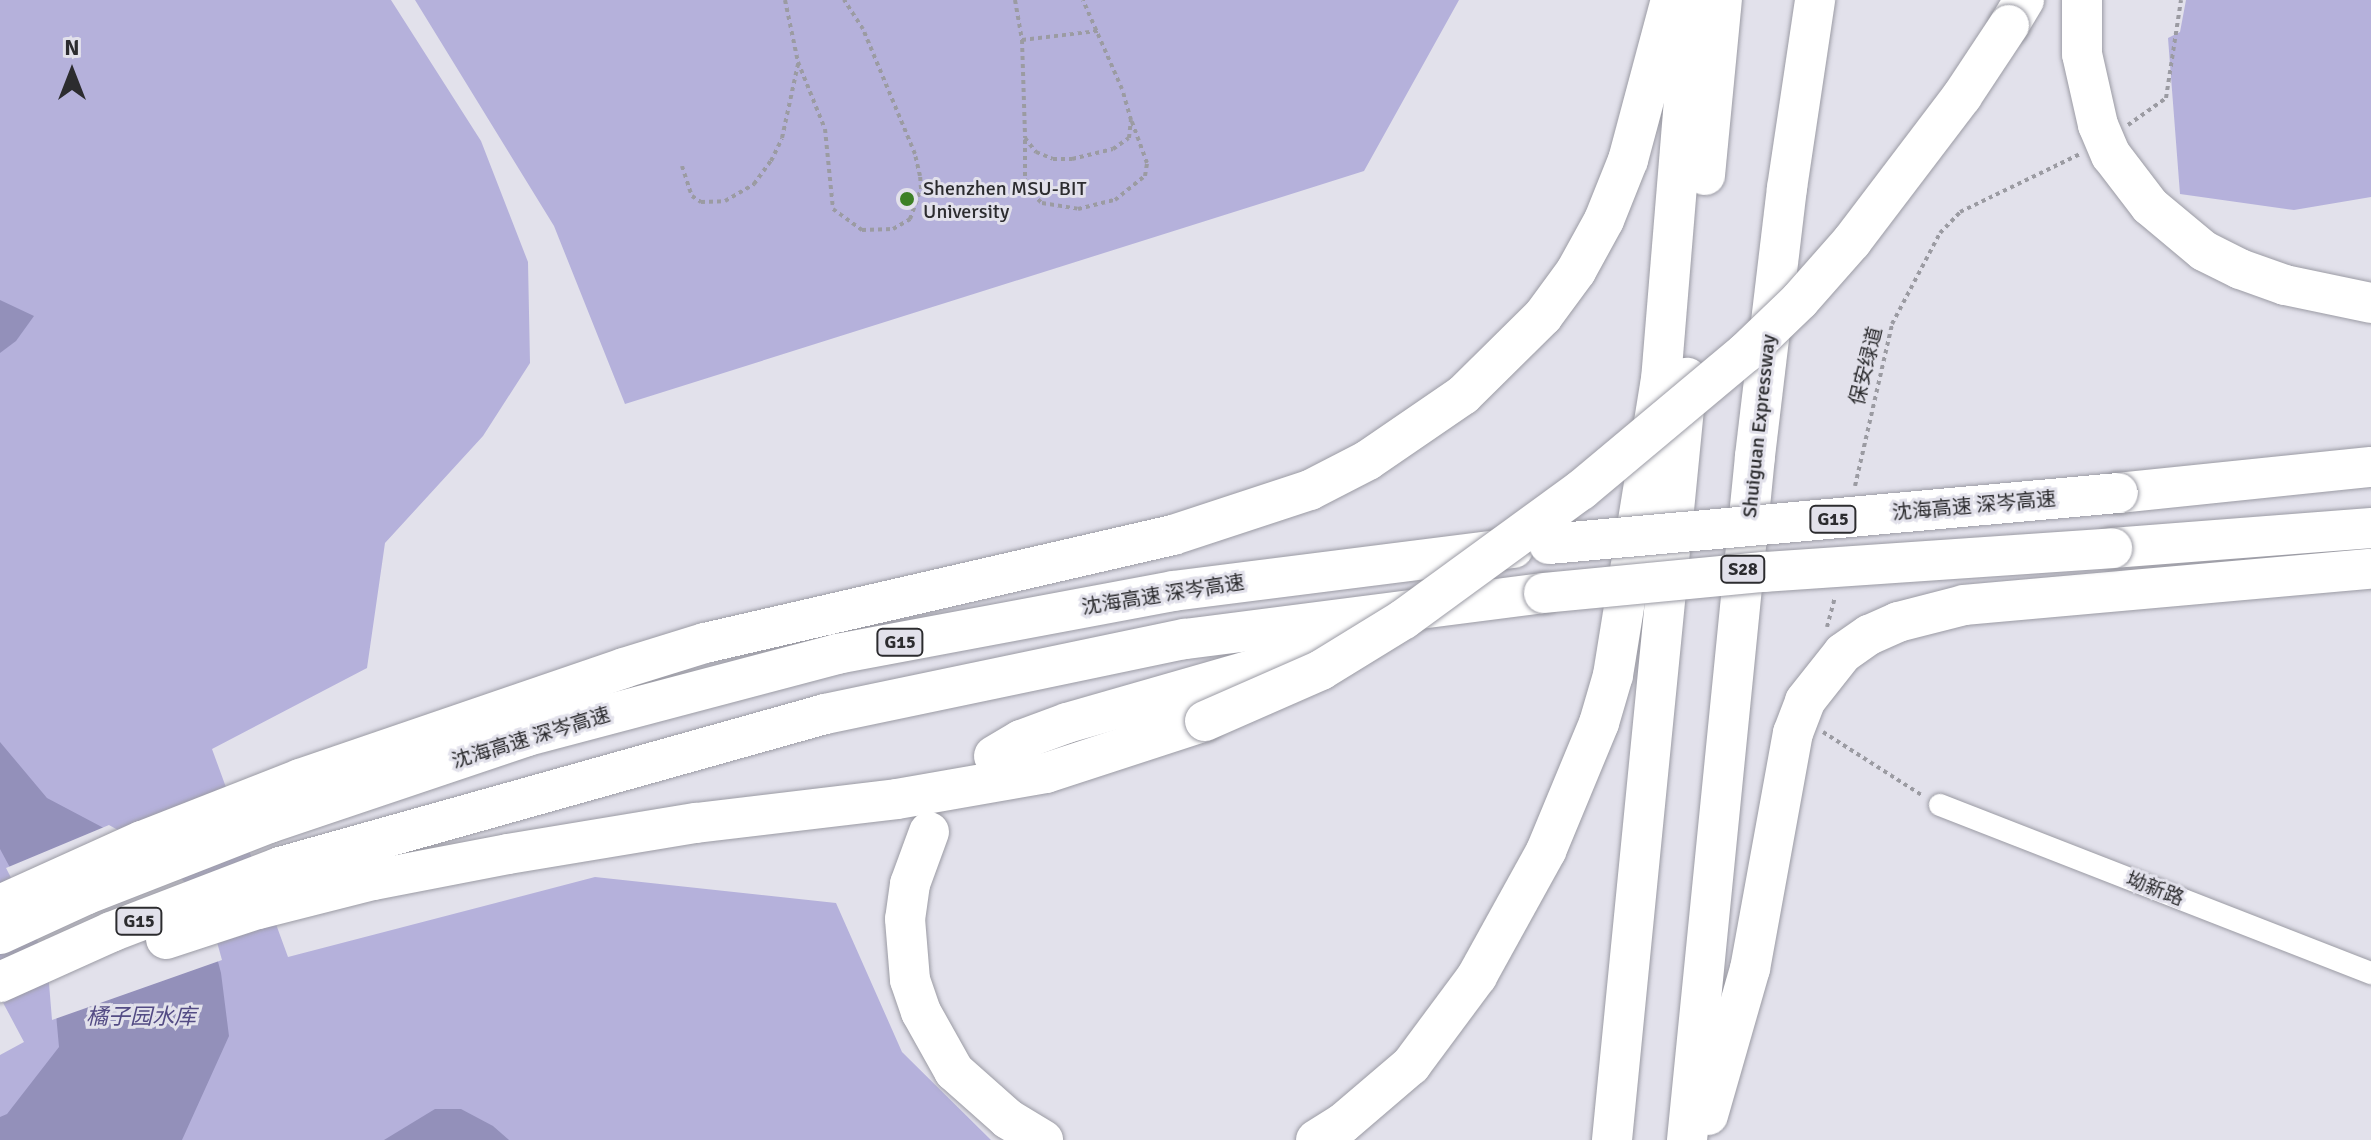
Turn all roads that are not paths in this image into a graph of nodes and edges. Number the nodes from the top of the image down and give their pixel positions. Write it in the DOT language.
graph roads {
  1 [pos="1671,0"];
  2 [pos="1692,0"];
  3 [pos="1722,0"];
  4 [pos="1815,0"];
  5 [pos="2082,0"];
  6 [pos="2017,13"];
  7 [pos="2371,303"];
  8 [pos="2371,467"];
  9 [pos="2371,528"];
  10 [pos="2371,569"];
  11 [pos="1533,594"];
  12 [pos="994,756"];
  13 [pos="1940,805"];
  14 [pos="264,809"];
  15 [pos="929,832"];
  16 [pos="282,885"];
  17 [pos="0,905"];
  18 [pos="0,934"];
  19 [pos="2371,973"];
  20 [pos="0,982"];
  21 [pos="0,1008"];
  22 [pos="1043,1140"];
  23 [pos="1316,1140"];
  24 [pos="1612,1140"];
  25 [pos="1687,1140"];
  26 [pos="1701,1140"];
  1 -- 14 [label="highway"];
  2 -- 23 [label="highway"];
  3 -- 24 [label="highway"];
  4 -- 25 [label="highway, Shuiguan Expressway / S28"];
  5 -- 7 [label="highway"];
  6 -- 16 [label="highway, bridge"];
  8 -- 14 [label="highway, 沈海高速 深岑高速 / G15, bridge"];
  9 -- 11 [label="highway, G15, bridge"];
  10 -- 26 [label="highway"];
  11 -- 12 [label="highway"];
  11 -- 16 [label="highway, G15"];
  13 -- 19 [label="street, 坳新路"];
  14 -- 17 [label="highway"];
  14 -- 18 [label="highway, 沈海高速 深岑高速 / G15"];
  15 -- 22 [label="highway"];
  16 -- 20 [label="highway, G15"];
  16 -- 21 [label="highway"];
}
